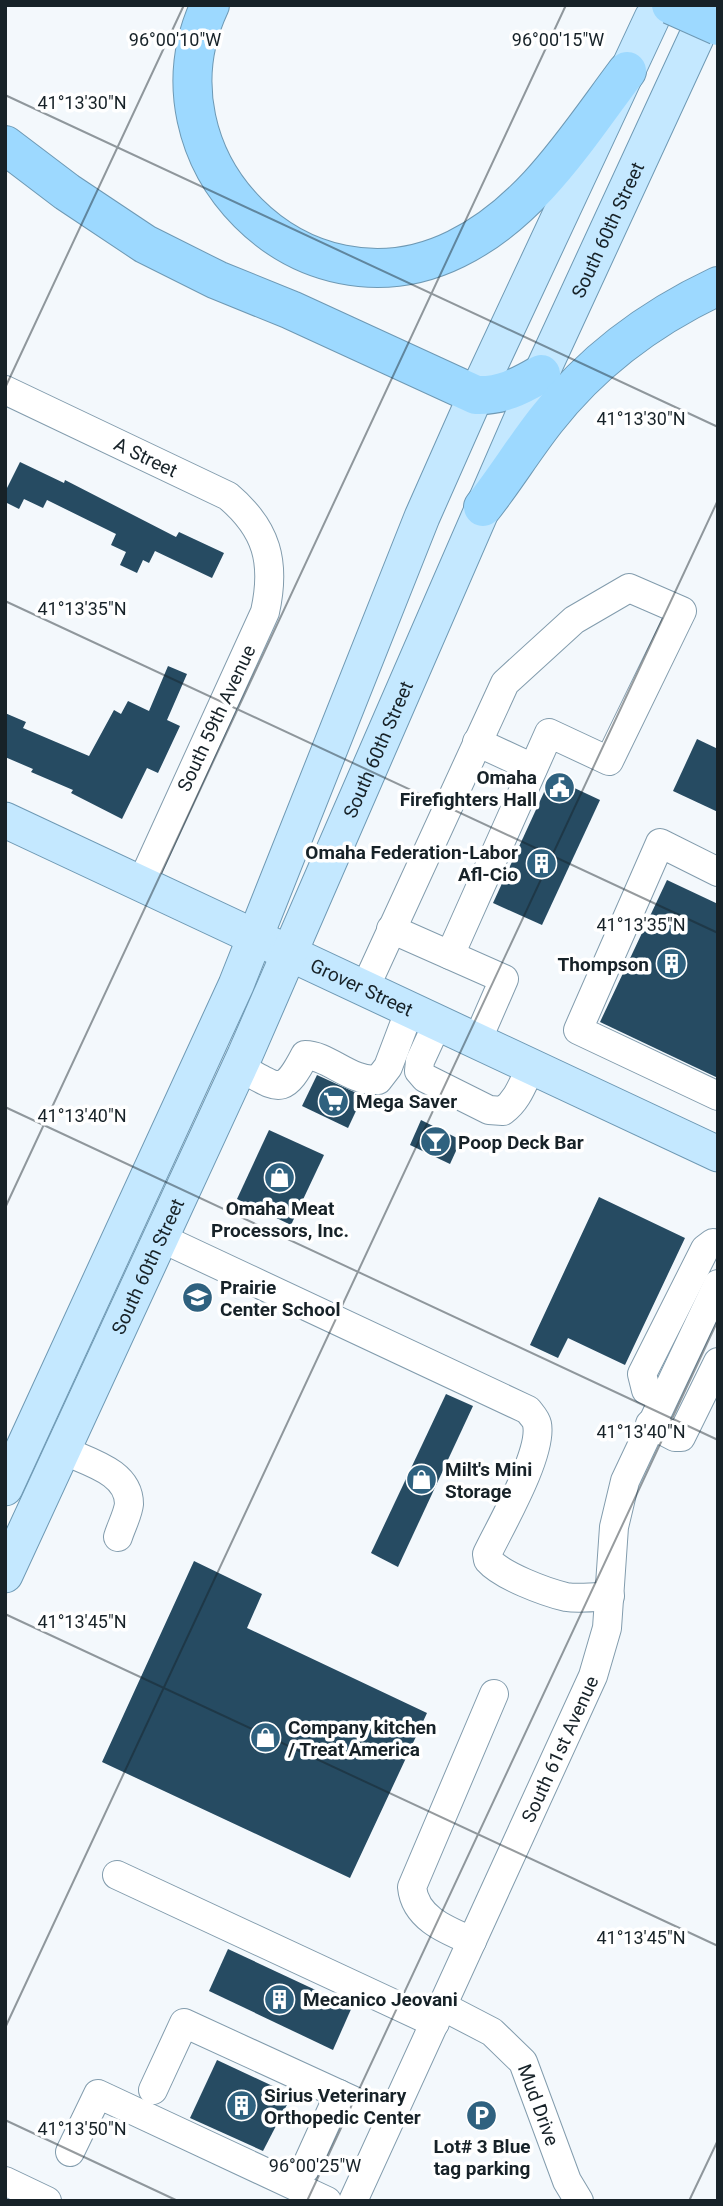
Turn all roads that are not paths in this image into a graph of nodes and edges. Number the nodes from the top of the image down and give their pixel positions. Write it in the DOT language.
graph roads {
  1 [pos="210,5"];
  2 [pos="661,11"];
  3 [pos="707,32"];
  4 [pos="627,71"];
  5 [pos="5,145"];
  6 [pos="718,286"];
  7 [pos="541,374"];
  8 [pos="5,390"];
  9 [pos="476,395"];
  10 [pos="483,507"];
  11 [pos="266,548"];
  12 [pos="477,742"];
  13 [pos="533,768"];
  14 [pos="5,820"];
  15 [pos="718,872"];
  16 [pos="141,884"];
  17 [pos="391,929"];
  18 [pos="256,937"];
  19 [pos="289,952"];
  20 [pos="450,955"];
  21 [pos="365,988"];
  22 [pos="424,1016"];
  23 [pos="477,1041"];
  24 [pos="239,1067"];
  25 [pos="531,1067"];
  26 [pos="718,1096"];
  27 [pos="718,1154"];
  28 [pos="161,1238"];
  29 [pos="718,1244"];
  30 [pos="105,1272"];
  31 [pos="718,1284"];
  32 [pos="687,1347"];
  33 [pos="718,1360"];
  34 [pos="663,1398"];
  35 [pos="650,1424"];
  36 [pos="63,1450"];
  37 [pos="6,1483"];
  38 [pos="118,1536"];
  39 [pos="5,1575"];
  40 [pos="610,1596"];
  41 [pos="494,1694"];
  42 [pos="117,1875"];
  43 [pos="472,1941"];
  44 [pos="438,2014"];
  45 [pos="153,2090"];
  46 [pos="339,2094"];
  47 [pos="391,2118"];
  48 [pos="70,2152"];
  49 [pos="5,2181"];
  50 [pos="299,2186"];
  51 [pos="47,2201"];
  52 [pos="327,2201"];
  53 [pos="353,2201"];
  54 [pos="579,2201"];
  1 -- 4 [label="highway"];
  2 -- 3 [label="highway, bridge"];
  2 -- 4 [label="main road, South 60th Street"];
  3 -- 7 [label="main road, South 60th Street"];
  4 -- 9 [label="main road, South 60th Street"];
  5 -- 9 [label="highway"];
  6 -- 10 [label="highway"];
  7 -- 9 [label="highway"];
  7 -- 10 [label="main road, South 60th Street"];
  8 -- 11 [label="street, A Street"];
  9 -- 18 [label="main road, South 60th Street"];
  10 -- 19 [label="main road, South 60th Street"];
  11 -- 16 [label="street, South 59th Avenue"];
  12 -- 13 [label="street"];
  12 -- 13 [label="street"];
  12 -- 17 [label="street"];
  13 -- 20 [label="street"];
  14 -- 16 [label="main road, Grover Street"];
  15 -- 26 [label="street"];
  16 -- 18 [label="main road, Grover Street"];
  17 -- 20 [label="street"];
  17 -- 21 [label="street"];
  18 -- 19 [label="main road, Grover Street"];
  18 -- 30 [label="main road, South 60th Street"];
  19 -- 21 [label="main road, Grover Street"];
  19 -- 24 [label="main road, South 60th Street"];
  20 -- 23 [label="street"];
  21 -- 22 [label="main road, Grover Street"];
  22 -- 23 [label="main road, Grover Street"];
  22 -- 24 [label="street"];
  22 -- 25 [label="street"];
  23 -- 25 [label="main road, Grover Street"];
  24 -- 28 [label="main road, South 60th Street"];
  25 -- 27 [label="main road, Grover Street"];
  28 -- 36 [label="main road, South 60th Street"];
  28 -- 40 [label="street"];
  29 -- 34 [label="street"];
  30 -- 36 [label="main road"];
  30 -- 37 [label="main road, South 60th Street"];
  31 -- 32 [label="street, South 61st Avenue"];
  32 -- 33 [label="street"];
  32 -- 34 [label="street, South 61st Avenue"];
  33 -- 35 [label="street"];
  34 -- 35 [label="street, South 61st Avenue"];
  35 -- 40 [label="street, South 61st Avenue"];
  36 -- 38 [label="street"];
  36 -- 39 [label="main road, South 60th Street"];
  40 -- 43 [label="street, South 61st Avenue"];
  41 -- 43 [label="street"];
  42 -- 44 [label="street, Mud Drive"];
  43 -- 44 [label="street, South 61st Avenue"];
  44 -- 47 [label="street, South 61st Avenue"];
  44 -- 54 [label="street, Mud Drive"];
  45 -- 46 [label="street"];
  46 -- 47 [label="street"];
  46 -- 50 [label="street"];
  47 -- 53 [label="street, South 61st Avenue"];
  48 -- 50 [label="street"];
  49 -- 51 [label="street"];
  50 -- 52 [label="street"];
}
